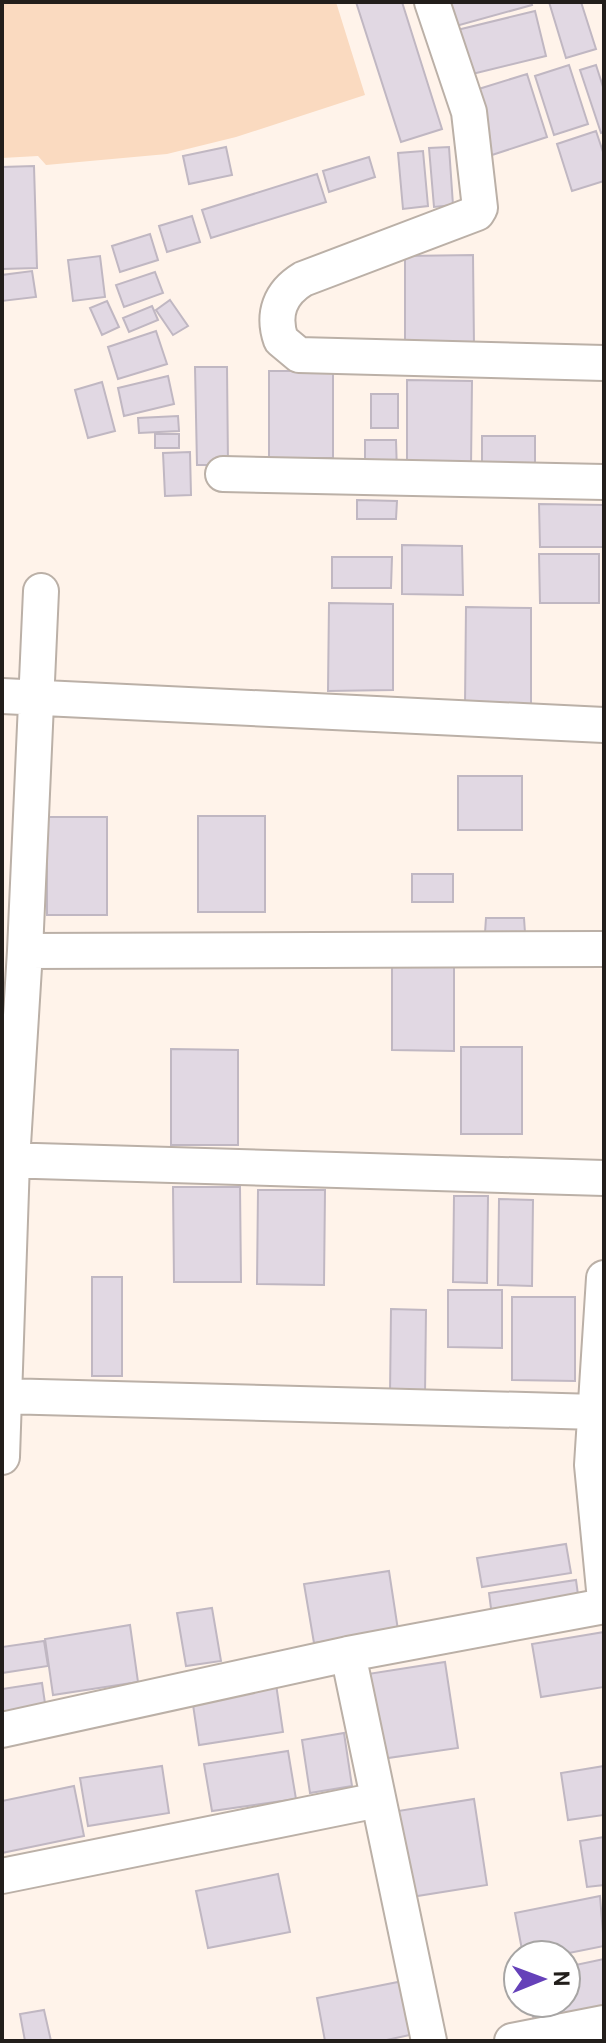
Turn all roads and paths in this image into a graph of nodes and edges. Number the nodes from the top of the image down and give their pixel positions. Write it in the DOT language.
graph roads {
  1 [pos="432,2"];
  2 [pos="604,363"];
  3 [pos="223,474"];
  4 [pos="604,482"];
  5 [pos="41,591"];
  6 [pos="2,696"];
  7 [pos="39,698"];
  8 [pos="604,725"];
  9 [pos="604,949"];
  10 [pos="25,951"];
  11 [pos="7,1161"];
  12 [pos="604,1178"];
  13 [pos="604,1278"];
  14 [pos="3,1396"];
  15 [pos="597,1412"];
  16 [pos="2,1457"];
  17 [pos="604,1590"];
  18 [pos="604,1603"];
  19 [pos="348,1654"];
  20 [pos="2,1730"];
  21 [pos="378,1800"];
  22 [pos="2,1876"];
  23 [pos="604,2023"];
  24 [pos="429,2041"];
  25 [pos="512,2041"];
  1 -- 2 [label="street"];
  3 -- 4 [label="street"];
  5 -- 7 [label="street"];
  6 -- 7 [label="street"];
  7 -- 8 [label="street"];
  7 -- 10 [label="street"];
  9 -- 10 [label="street"];
  10 -- 11 [label="street"];
  11 -- 12 [label="street"];
  11 -- 14 [label="street"];
  13 -- 15 [label="street"];
  14 -- 15 [label="street"];
  14 -- 16 [label="street"];
  15 -- 17 [label="street"];
  18 -- 19 [label="street"];
  19 -- 20 [label="street"];
  19 -- 21 [label="street"];
  21 -- 22 [label="street"];
  21 -- 24 [label="street"];
  23 -- 25 [label="street"];
}
